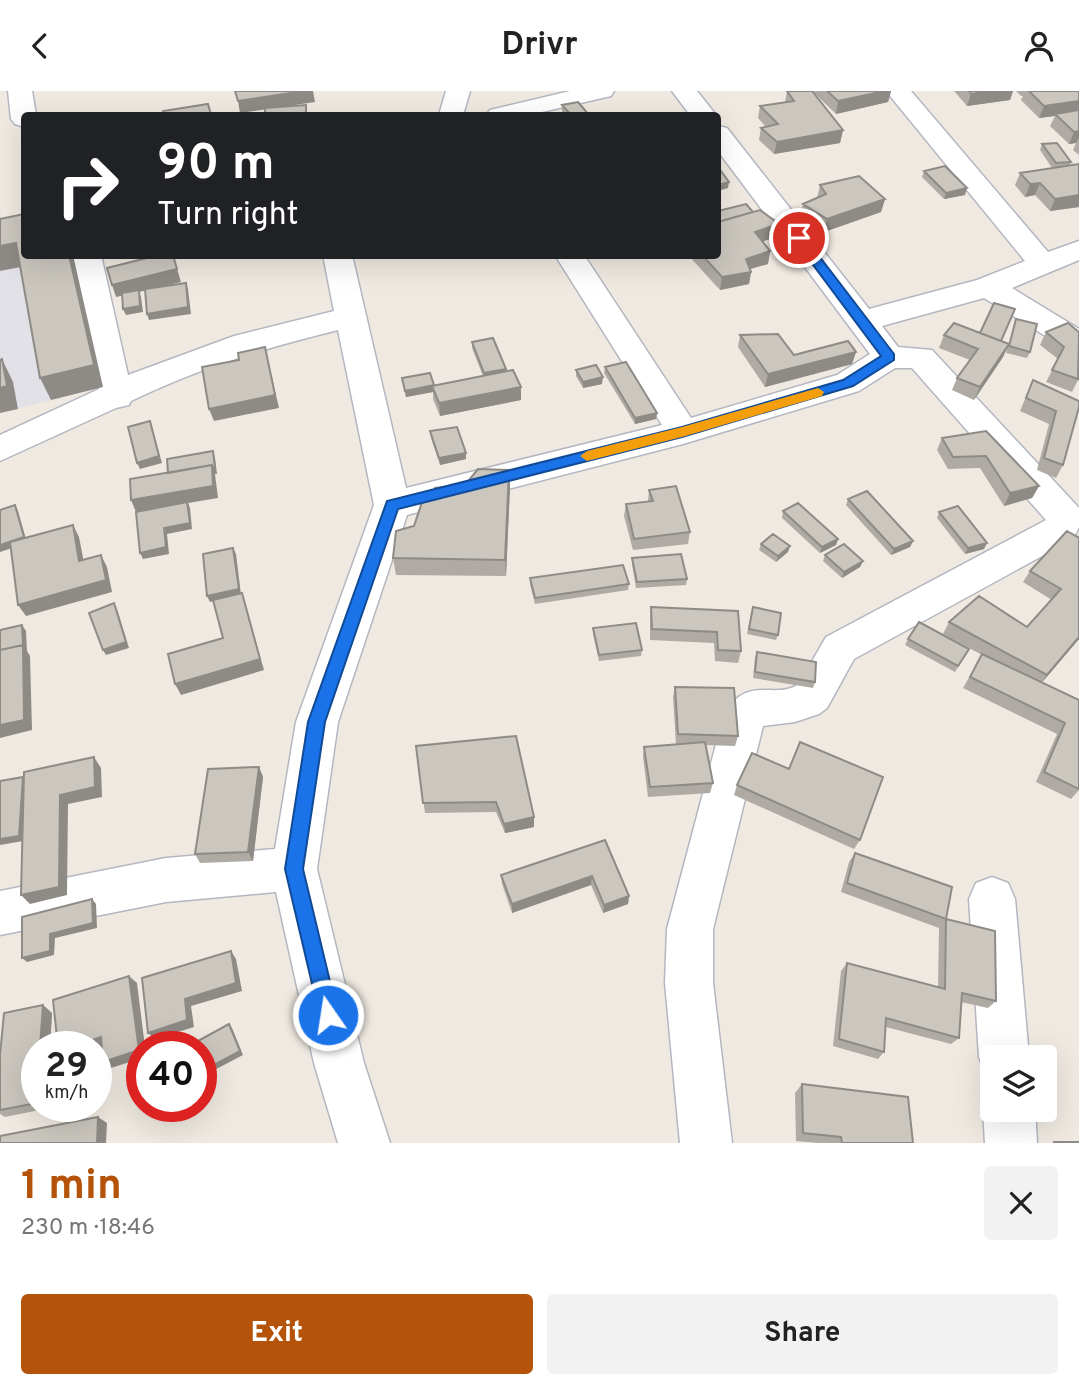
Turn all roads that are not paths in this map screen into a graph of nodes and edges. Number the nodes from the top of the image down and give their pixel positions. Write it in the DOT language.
graph roads {
  1 [pos="20,91"];
  2 [pos="458,91"];
  3 [pos="603,91"];
  4 [pos="684,91"];
  5 [pos="898,91"];
  6 [pos="23,112"];
  7 [pos="453,112"];
  8 [pos="512,112"];
  9 [pos="701,112"];
  10 [pos="721,138"];
  11 [pos="1079,250"];
  12 [pos="87,259"];
  13 [pos="338,259"];
  14 [pos="572,259"];
  15 [pos="1043,264"];
  16 [pos="988,287"];
  17 [pos="351,317"];
  18 [pos="863,321"];
  19 [pos="1079,343"];
  20 [pos="889,357"];
  21 [pos="117,397"];
  22 [pos="682,432"];
  23 [pos="0,449"];
  24 [pos="392,505"];
  25 [pos="294,869"];
  26 [pos="992,899"];
  27 [pos="0,913"];
  28 [pos="1003,1045"];
  29 [pos="1010,1122"];
  30 [pos="364,1143"];
  31 [pos="706,1143"];
  32 [pos="1011,1143"];
  1 -- 6 [label="street"];
  2 -- 7 [label="street"];
  3 -- 8 [label="street"];
  4 -- 9 [label="street"];
  5 -- 15 [label="street"];
  10 -- 18 [label="street"];
  11 -- 15 [label="street"];
  12 -- 21 [label="street"];
  13 -- 17 [label="street"];
  14 -- 22 [label="street"];
  15 -- 16 [label="street"];
  16 -- 18 [label="street"];
  16 -- 19 [label="street"];
  17 -- 21 [label="street"];
  17 -- 24 [label="street"];
  18 -- 20 [label="street"];
  20 -- 22 [label="street"];
  20 -- 31 [label="street"];
  21 -- 23 [label="street"];
  22 -- 24 [label="street"];
  24 -- 25 [label="street"];
  25 -- 27 [label="street"];
  25 -- 30 [label="street"];
  26 -- 28 [label="street"];
  29 -- 32 [label="street"];
}
